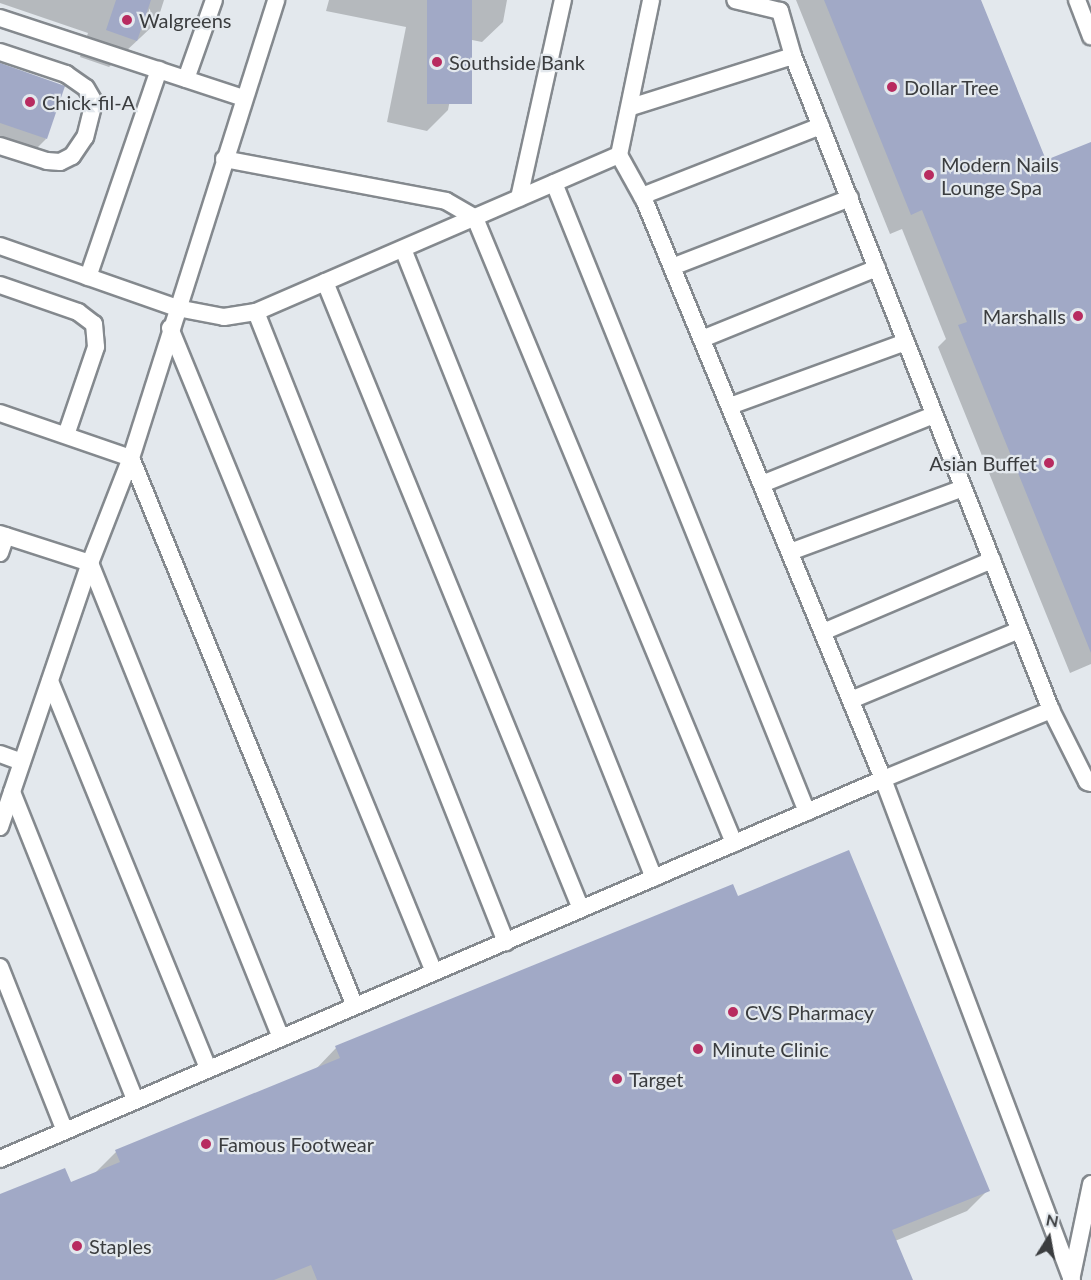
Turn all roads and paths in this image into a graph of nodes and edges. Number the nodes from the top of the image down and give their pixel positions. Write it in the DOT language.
graph roads {
  1 [pos="214,0"];
  2 [pos="276,0"];
  3 [pos="563,0"];
  4 [pos="651,0"];
  5 [pos="735,0"];
  6 [pos="1077,0"];
  7 [pos="0,18"];
  8 [pos="1091,36"];
  9 [pos="0,52"];
  10 [pos="794,56"];
  11 [pos="159,70"];
  12 [pos="186,79"];
  13 [pos="244,98"];
  14 [pos="631,107"];
  15 [pos="821,126"];
  16 [pos="0,146"];
  17 [pos="619,155"];
  18 [pos="224,159"];
  19 [pos="554,183"];
  20 [pos="642,196"];
  21 [pos="519,198"];
  22 [pos="850,198"];
  23 [pos="475,218"];
  24 [pos="0,246"];
  25 [pos="402,249"];
  26 [pos="672,267"];
  27 [pos="877,268"];
  28 [pos="88,277"];
  29 [pos="325,282"];
  30 [pos="0,285"];
  31 [pos="177,308"];
  32 [pos="256,312"];
  33 [pos="170,328"];
  34 [pos="702,339"];
  35 [pos="906,342"];
  36 [pos="730,406"];
  37 [pos="0,413"];
  38 [pos="934,414"];
  39 [pos="66,435"];
  40 [pos="130,458"];
  41 [pos="762,484"];
  42 [pos="963,488"];
  43 [pos="3,535"];
  44 [pos="790,552"];
  45 [pos="0,553"];
  46 [pos="992,560"];
  47 [pos="90,563"];
  48 [pos="1019,630"];
  49 [pos="823,632"];
  50 [pos="50,681"];
  51 [pos="851,700"];
  52 [pos="1051,710"];
  53 [pos="0,754"];
  54 [pos="22,762"];
  55 [pos="883,779"];
  56 [pos="1091,783"];
  57 [pos="12,792"];
  58 [pos="807,812"];
  59 [pos="0,827"];
  60 [pos="734,843"];
  61 [pos="654,878"];
  62 [pos="581,909"];
  63 [pos="506,942"];
  64 [pos="0,967"];
  65 [pos="434,972"];
  66 [pos="355,1006"];
  67 [pos="281,1038"];
  68 [pos="208,1069"];
  69 [pos="135,1100"];
  70 [pos="64,1131"];
  71 [pos="0,1159"];
  72 [pos="1091,1184"];
  73 [pos="1072,1280"];
  1 -- 12 [label="lane"];
  2 -- 13 [label="lane"];
  3 -- 21 [label="lane"];
  4 -- 14 [label="lane"];
  5 -- 10 [label="lane"];
  6 -- 8 [label="lane"];
  7 -- 11 [label="lane"];
  9 -- 16 [label="lane"];
  10 -- 14 [label="lane"];
  10 -- 15 [label="lane"];
  11 -- 12 [label="lane"];
  11 -- 28 [label="lane"];
  12 -- 13 [label="lane"];
  13 -- 18 [label="lane"];
  14 -- 17 [label="lane"];
  15 -- 20 [label="lane"];
  15 -- 22 [label="lane"];
  17 -- 19 [label="lane"];
  17 -- 20 [label="lane"];
  18 -- 23 [label="lane"];
  18 -- 31 [label="lane"];
  19 -- 21 [label="lane"];
  19 -- 58 [label="lane"];
  20 -- 26 [label="lane"];
  21 -- 23 [label="lane"];
  22 -- 26 [label="lane"];
  22 -- 27 [label="lane"];
  23 -- 25 [label="lane"];
  23 -- 60 [label="lane"];
  24 -- 28 [label="lane"];
  25 -- 29 [label="lane"];
  25 -- 61 [label="lane"];
  26 -- 34 [label="lane"];
  27 -- 34 [label="lane"];
  27 -- 35 [label="lane"];
  28 -- 31 [label="lane"];
  29 -- 32 [label="lane"];
  29 -- 62 [label="lane"];
  30 -- 39 [label="lane"];
  31 -- 32 [label="lane"];
  31 -- 33 [label="lane"];
  32 -- 63 [label="lane"];
  33 -- 40 [label="lane"];
  33 -- 65 [label="lane"];
  34 -- 36 [label="lane"];
  35 -- 36 [label="lane"];
  35 -- 38 [label="lane"];
  36 -- 41 [label="lane"];
  37 -- 39 [label="lane"];
  38 -- 41 [label="lane"];
  38 -- 42 [label="lane"];
  39 -- 40 [label="lane"];
  40 -- 47 [label="lane"];
  40 -- 66 [label="lane"];
  41 -- 44 [label="lane"];
  42 -- 44 [label="lane"];
  42 -- 46 [label="lane"];
  43 -- 45 [label="lane"];
  43 -- 47 [label="lane"];
  44 -- 49 [label="lane"];
  46 -- 48 [label="lane"];
  46 -- 49 [label="lane"];
  47 -- 50 [label="lane"];
  47 -- 67 [label="lane"];
  48 -- 51 [label="lane"];
  48 -- 52 [label="lane"];
  49 -- 51 [label="lane"];
  50 -- 54 [label="lane"];
  50 -- 68 [label="lane"];
  51 -- 55 [label="lane"];
  52 -- 55 [label="lane"];
  52 -- 56 [label="lane"];
  53 -- 54 [label="lane"];
  54 -- 57 [label="lane"];
  55 -- 58 [label="lane"];
  55 -- 73 [label="lane"];
  57 -- 59 [label="lane"];
  57 -- 69 [label="lane"];
  58 -- 60 [label="lane"];
  60 -- 61 [label="lane"];
  61 -- 62 [label="lane"];
  62 -- 63 [label="lane"];
  63 -- 65 [label="lane"];
  64 -- 70 [label="lane"];
  65 -- 66 [label="lane"];
  66 -- 67 [label="lane"];
  67 -- 68 [label="lane"];
  68 -- 69 [label="lane"];
  69 -- 70 [label="lane"];
  70 -- 71 [label="lane"];
  72 -- 73 [label="lane"];
}
